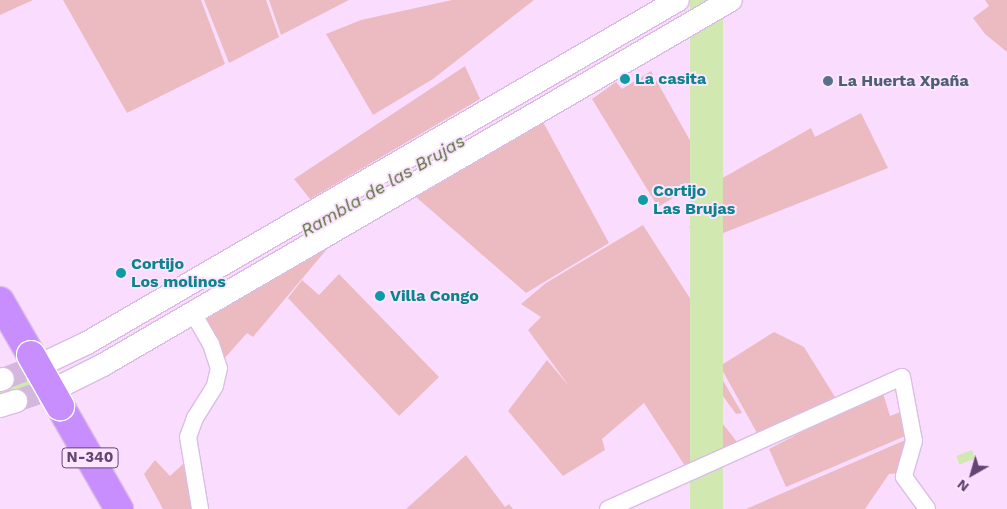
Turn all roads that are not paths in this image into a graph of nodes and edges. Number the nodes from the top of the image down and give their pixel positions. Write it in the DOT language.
graph roads {
  1 [pos="678,0"];
  2 [pos="731,0"];
  3 [pos="0,301"];
  4 [pos="193,313"];
  5 [pos="40,358"];
  6 [pos="62,395"];
  7 [pos="120,509"];
  8 [pos="200,509"];
  9 [pos="608,509"];
  10 [pos="927,509"];
  1 -- 5 [label="street"];
  2 -- 4 [label="street"];
  3 -- 5 [label="highway, N-340"];
  4 -- 6 [label="street"];
  4 -- 8 [label="street"];
  5 -- 6 [label="highway, N-340, bridge"];
  6 -- 7 [label="highway, N-340"];
  9 -- 10 [label="street"];
}
